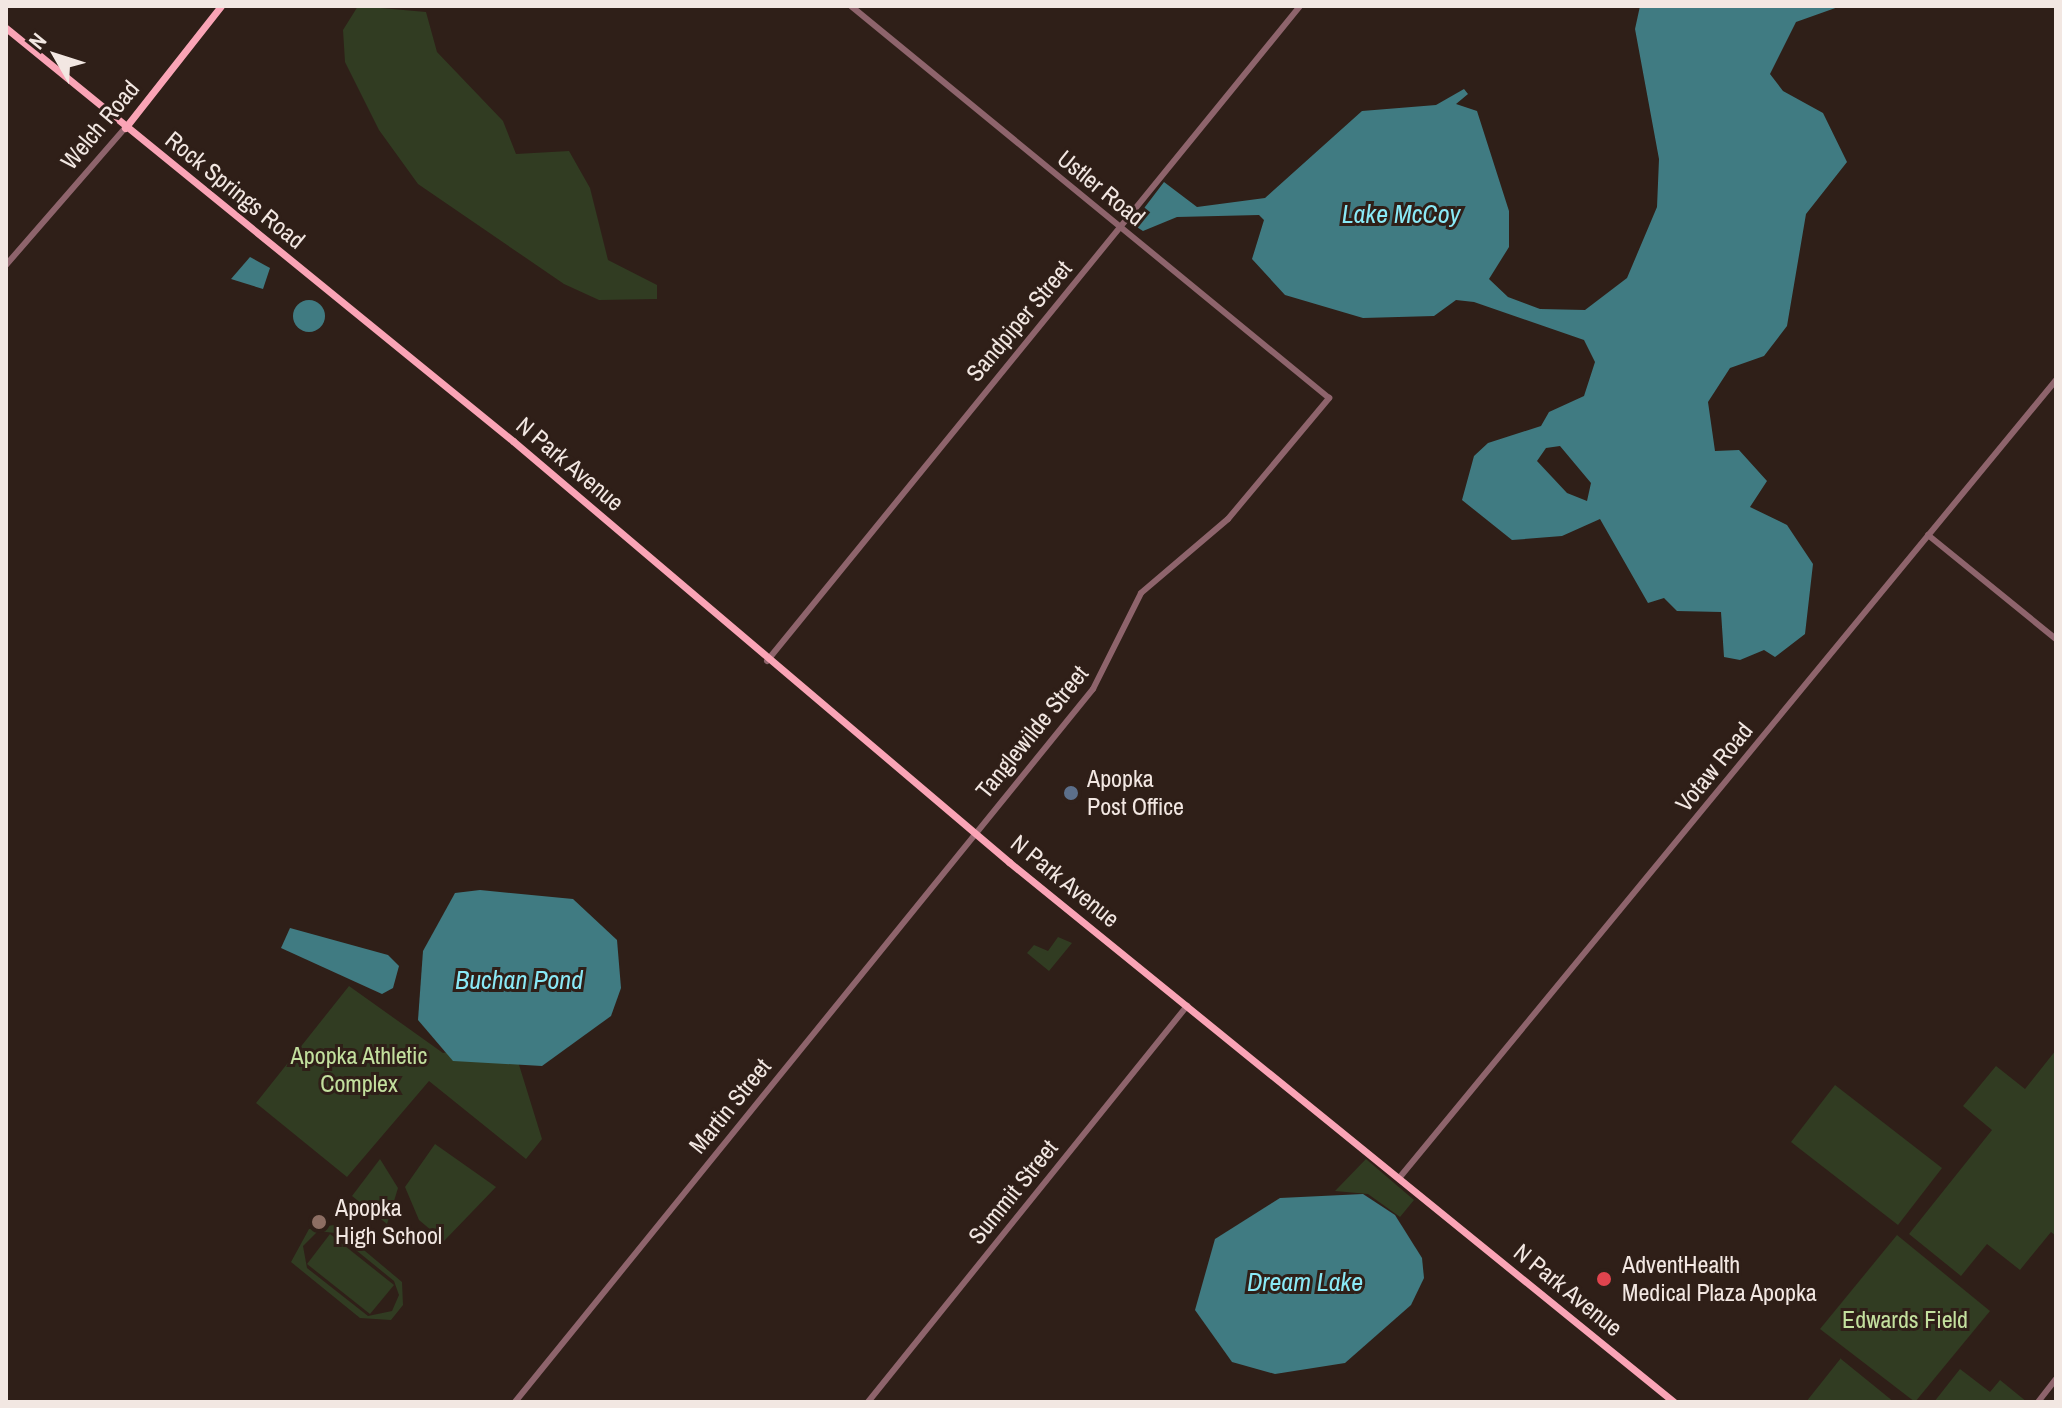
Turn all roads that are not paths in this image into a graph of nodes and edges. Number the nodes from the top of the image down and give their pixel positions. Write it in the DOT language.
graph roads {
  1 [pos="221,6"];
  2 [pos="851,6"];
  3 [pos="1300,6"];
  4 [pos="6,28"];
  5 [pos="125,128"];
  6 [pos="1121,227"];
  7 [pos="6,265"];
  8 [pos="2056,380"];
  9 [pos="439,381"];
  10 [pos="1329,398"];
  11 [pos="1928,535"];
  12 [pos="2056,639"];
  13 [pos="767,661"];
  14 [pos="974,833"];
  15 [pos="1187,1006"];
  16 [pos="1400,1177"];
  17 [pos="2056,1379"];
  18 [pos="515,1402"];
  19 [pos="868,1402"];
  20 [pos="1674,1402"];
  21 [pos="2038,1402"];
  1 -- 5 [label="main road, Welch Road"];
  2 -- 6 [label="street, Ustler Road"];
  3 -- 6 [label="street, Sandpiper Street"];
  4 -- 5 [label="main road, Rock Springs Road"];
  5 -- 7 [label="street, Welch Road"];
  5 -- 9 [label="main road, Rock Springs Road"];
  6 -- 10 [label="street, Ustler Road"];
  6 -- 13 [label="street, Sandpiper Street"];
  8 -- 11 [label="street, Votaw Road"];
  9 -- 13 [label="main road, N Park Avenue"];
  10 -- 14 [label="street, Tanglewilde Street"];
  11 -- 12 [label="street"];
  11 -- 16 [label="street, Votaw Road"];
  13 -- 14 [label="main road, N Park Avenue"];
  14 -- 15 [label="main road, N Park Avenue"];
  14 -- 18 [label="street, Martin Street"];
  15 -- 16 [label="main road, N Park Avenue"];
  15 -- 19 [label="street, Summit Street"];
  16 -- 20 [label="main road, N Park Avenue"];
  17 -- 21 [label="street"];
}
